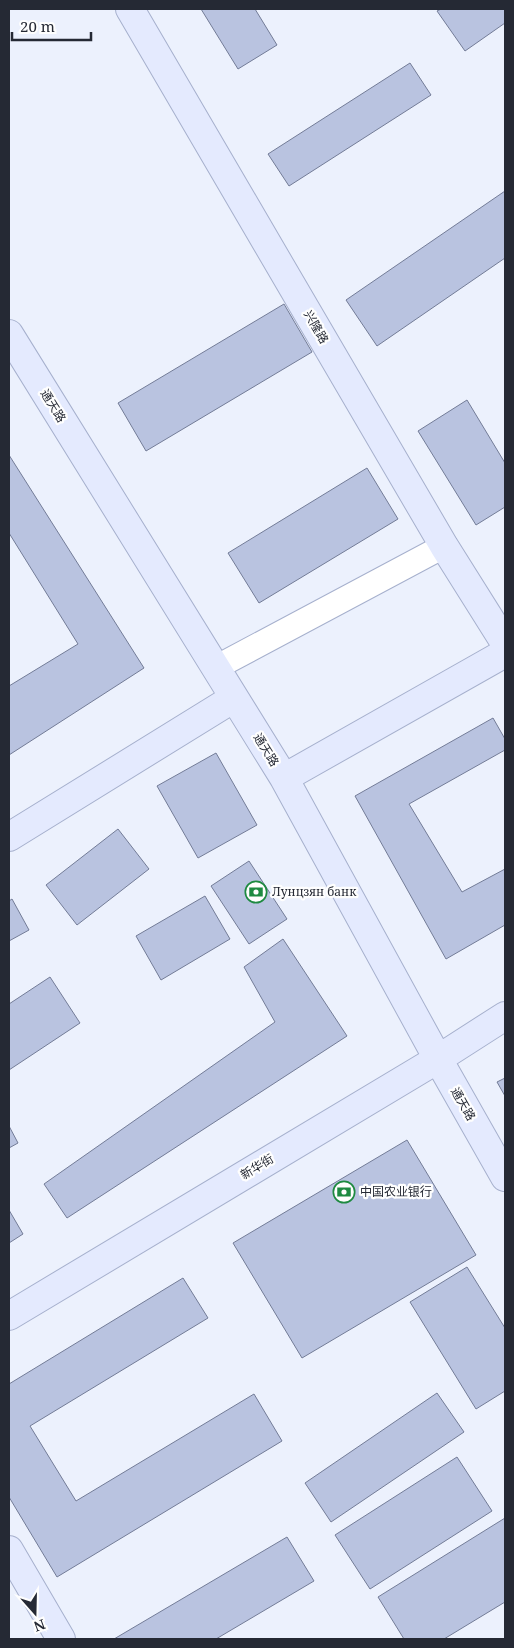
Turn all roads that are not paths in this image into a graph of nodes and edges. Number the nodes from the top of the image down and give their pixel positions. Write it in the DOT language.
graph roads {
  1 [pos="130,9"];
  2 [pos="9,334"];
  3 [pos="444,546"];
  4 [pos="505,643"];
  5 [pos="505,653"];
  6 [pos="215,668"];
  7 [pos="234,698"];
  8 [pos="284,778"];
  9 [pos="9,837"];
  10 [pos="505,1016"];
  11 [pos="438,1059"];
  12 [pos="505,1177"];
  13 [pos="9,1316"];
  14 [pos="9,1550"];
  15 [pos="61,1639"];
  1 -- 3 [label="main road, 兴隆路"];
  2 -- 6 [label="main road, 通天路"];
  3 -- 4 [label="main road, 兴隆路"];
  3 -- 6 [label="street"];
  5 -- 8 [label="main road"];
  6 -- 7 [label="main road, 通天路"];
  7 -- 8 [label="main road, 通天路"];
  7 -- 9 [label="main road"];
  8 -- 11 [label="main road, 通天路"];
  10 -- 11 [label="main road, 新华街"];
  11 -- 12 [label="main road, 通天路"];
  11 -- 13 [label="main road, 新华街"];
  14 -- 15 [label="main road"];
}
